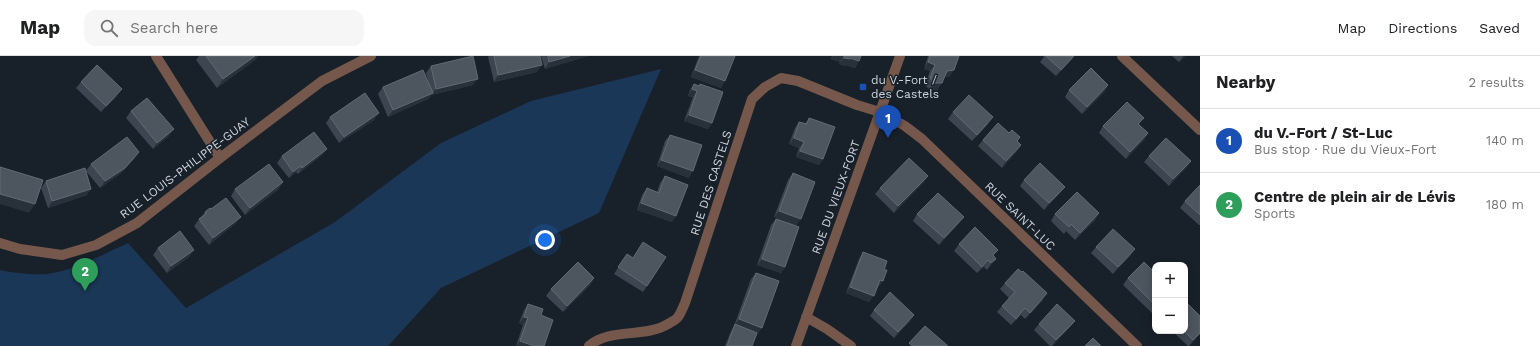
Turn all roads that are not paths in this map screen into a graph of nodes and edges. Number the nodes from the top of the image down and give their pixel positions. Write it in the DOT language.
graph roads {
  1 [pos="156,56"];
  2 [pos="371,56"];
  3 [pos="900,56"];
  4 [pos="1122,56"];
  5 [pos="880,112"];
  6 [pos="1200,130"];
  7 [pos="220,158"];
  8 [pos="0,243"];
  9 [pos="806,317"];
  10 [pos="589,346"];
  11 [pos="796,346"];
  12 [pos="851,346"];
  13 [pos="1137,346"];
  1 -- 7 [label="street"];
  2 -- 7 [label="street, RUE LOUIS-PHILIPPE-GUAY"];
  3 -- 5 [label="street, RUE DU VIEUX-FORT"];
  4 -- 6 [label="street"];
  5 -- 9 [label="street, RUE DU VIEUX-FORT"];
  5 -- 10 [label="street, RUE DES CASTELS"];
  5 -- 13 [label="street, RUE SAINT-LUC"];
  7 -- 8 [label="street, RUE LOUIS-PHILIPPE-GUAY"];
  9 -- 11 [label="street, RUE DU VIEUX-FORT"];
  9 -- 12 [label="street"];
}
